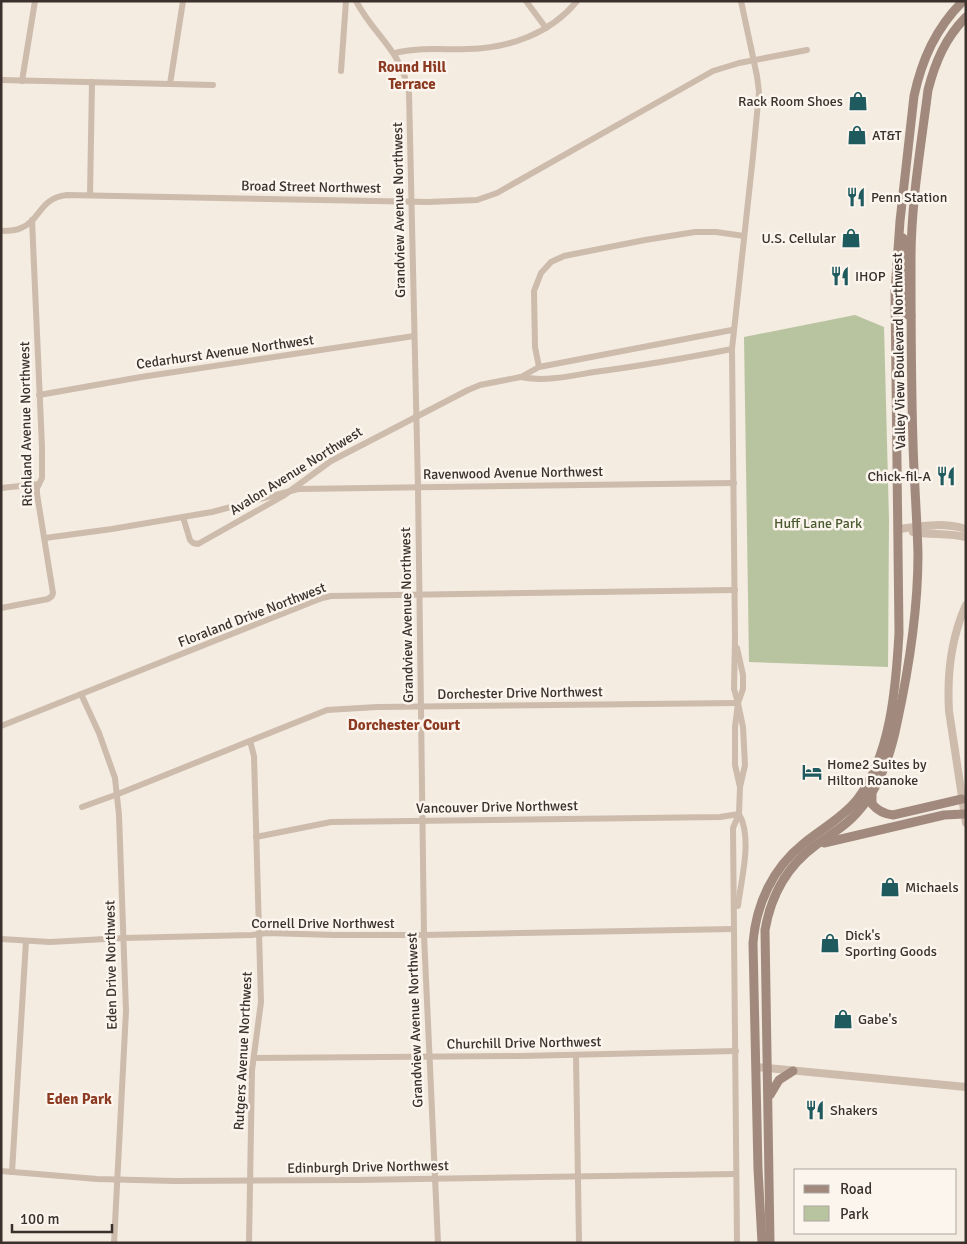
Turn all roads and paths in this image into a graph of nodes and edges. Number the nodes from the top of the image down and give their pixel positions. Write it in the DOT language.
graph roads {
  1 [pos="35,1"];
  2 [pos="184,1"];
  3 [pos="346,1"];
  4 [pos="356,1"];
  5 [pos="526,1"];
  6 [pos="577,1"];
  7 [pos="741,1"];
  8 [pos="963,1"];
  9 [pos="966,17"];
  10 [pos="546,28"];
  11 [pos="807,50"];
  12 [pos="395,54"];
  13 [pos="754,60"];
  14 [pos="341,71"];
  15 [pos="1,80"];
  16 [pos="22,81"];
  17 [pos="92,82"];
  18 [pos="170,84"];
  19 [pos="213,85"];
  20 [pos="911,125"];
  21 [pos="90,195"];
  22 [pos="411,202"];
  23 [pos="913,213"];
  24 [pos="32,220"];
  25 [pos="900,221"];
  26 [pos="1,231"];
  27 [pos="744,236"];
  28 [pos="911,316"];
  29 [pos="732,330"];
  30 [pos="414,336"];
  31 [pos="732,348"];
  32 [pos="539,367"];
  33 [pos="521,377"];
  34 [pos="39,395"];
  35 [pos="416,416"];
  36 [pos="734,483"];
  37 [pos="39,484"];
  38 [pos="1,488"];
  39 [pos="418,488"];
  40 [pos="293,490"];
  41 [pos="184,517"];
  42 [pos="898,529"];
  43 [pos="917,529"];
  44 [pos="966,529"];
  45 [pos="966,537"];
  46 [pos="45,538"];
  47 [pos="735,590"];
  48 [pos="419,595"];
  49 [pos="966,605"];
  50 [pos="1,608"];
  51 [pos="898,643"];
  52 [pos="81,694"];
  53 [pos="738,703"];
  54 [pos="421,707"];
  55 [pos="900,708"];
  56 [pos="1,726"];
  57 [pos="250,741"];
  58 [pos="118,794"];
  59 [pos="872,794"];
  60 [pos="962,799"];
  61 [pos="82,807"];
  62 [pos="739,814"];
  63 [pos="965,818"];
  64 [pos="422,821"];
  65 [pos="256,837"];
  66 [pos="816,845"];
  67 [pos="734,929"];
  68 [pos="260,934"];
  69 [pos="424,935"];
  70 [pos="124,938"];
  71 [pos="1,940"];
  72 [pos="26,941"];
  73 [pos="736,1051"];
  74 [pos="576,1055"];
  75 [pos="431,1056"];
  76 [pos="254,1058"];
  77 [pos="756,1067"];
  78 [pos="768,1068"];
  79 [pos="793,1071"];
  80 [pos="965,1087"];
  81 [pos="769,1097"];
  82 [pos="1,1171"];
  83 [pos="12,1172"];
  84 [pos="736,1174"];
  85 [pos="577,1176"];
  86 [pos="434,1178"];
  87 [pos="117,1179"];
  88 [pos="250,1181"];
  89 [pos="114,1243"];
  90 [pos="249,1243"];
  91 [pos="438,1243"];
  92 [pos="579,1243"];
  93 [pos="737,1243"];
  94 [pos="762,1243"];
  95 [pos="770,1243"];
  1 -- 16 [label="street"];
  2 -- 18 [label="street"];
  3 -- 14 [label="street"];
  4 -- 12 [label="street, Grandview Avenue Northwest"];
  5 -- 10 [label="street"];
  6 -- 10 [label="street"];
  7 -- 13 [label="street"];
  8 -- 20 [label="main road, Valley View Boulevard Northwest"];
  9 -- 23 [label="main road, Valley View Boulevard Northwest"];
  10 -- 12 [label="street"];
  11 -- 13 [label="street, Broad Street Northwest"];
  12 -- 22 [label="street, Grandview Avenue Northwest"];
  13 -- 22 [label="street, Broad Street Northwest"];
  13 -- 27 [label="street"];
  15 -- 16 [label="street"];
  16 -- 17 [label="street"];
  17 -- 18 [label="street"];
  17 -- 21 [label="street"];
  18 -- 19 [label="street"];
  20 -- 23 [label="main road"];
  20 -- 25 [label="main road, Valley View Boulevard Northwest"];
  21 -- 22 [label="street, Broad Street Northwest"];
  21 -- 24 [label="street, Broad Street Northwest"];
  22 -- 30 [label="street, Grandview Avenue Northwest"];
  23 -- 28 [label="main road, Valley View Boulevard Northwest"];
  24 -- 26 [label="street, Broad Street Northwest"];
  24 -- 34 [label="street, Richland Avenue Northwest"];
  25 -- 28 [label="main road"];
  25 -- 42 [label="main road, Valley View Boulevard Northwest"];
  27 -- 29 [label="street"];
  27 -- 32 [label="street"];
  28 -- 43 [label="main road, Valley View Boulevard Northwest"];
  29 -- 31 [label="street"];
  29 -- 32 [label="street, Avalon Avenue Northwest"];
  30 -- 34 [label="street, Cedarhurst Avenue Northwest"];
  30 -- 35 [label="street, Grandview Avenue Northwest"];
  31 -- 33 [label="street, Avalon Avenue Northwest"];
  31 -- 36 [label="street"];
  32 -- 33 [label="street, Avalon Avenue Northwest"];
  33 -- 35 [label="street, Avalon Avenue Northwest"];
  34 -- 37 [label="street, Richland Avenue Northwest"];
  35 -- 39 [label="street, Grandview Avenue Northwest"];
  35 -- 40 [label="street, Avalon Avenue Northwest"];
  36 -- 39 [label="street, Ravenwood Avenue Northwest"];
  36 -- 47 [label="street"];
  37 -- 38 [label="street"];
  37 -- 46 [label="street, Richland Avenue Northwest"];
  39 -- 40 [label="street, Ravenwood Avenue Northwest"];
  39 -- 48 [label="street, Grandview Avenue Northwest"];
  40 -- 41 [label="street"];
  40 -- 41 [label="street, Avalon Avenue Northwest"];
  41 -- 46 [label="street"];
  42 -- 43 [label="street"];
  42 -- 51 [label="main road, Valley View Boulevard Northwest"];
  43 -- 44 [label="street"];
  43 -- 45 [label="street"];
  43 -- 55 [label="main road, Valley View Boulevard Northwest"];
  46 -- 50 [label="street, Richland Avenue Northwest"];
  47 -- 48 [label="street, Floraland Drive Northwest"];
  47 -- 53 [label="street"];
  48 -- 52 [label="street, Floraland Drive Northwest"];
  48 -- 54 [label="street, Grandview Avenue Northwest"];
  49 -- 60 [label="street"];
  51 -- 55 [label="main road"];
  51 -- 77 [label="main road, Valley View Boulevard Northwest"];
  52 -- 56 [label="street, Floraland Drive Northwest"];
  52 -- 58 [label="street, Eden Drive Northwest"];
  53 -- 54 [label="street, Dorchester Drive Northwest"];
  53 -- 62 [label="street"];
  54 -- 57 [label="street, Dorchester Drive Northwest"];
  54 -- 64 [label="street, Grandview Avenue Northwest"];
  55 -- 59 [label="main road, Valley View Boulevard Northwest"];
  57 -- 58 [label="street, Dorchester Drive Northwest"];
  57 -- 65 [label="street, Rutgers Avenue Northwest"];
  58 -- 61 [label="street, Dorchester Drive Northwest"];
  58 -- 70 [label="street, Eden Drive Northwest"];
  59 -- 60 [label="main road"];
  59 -- 66 [label="main road, Valley View Boulevard Northwest"];
  60 -- 63 [label="street"];
  62 -- 64 [label="street, Vancouver Drive Northwest"];
  62 -- 67 [label="street"];
  62 -- 67 [label="street"];
  63 -- 66 [label="main road"];
  64 -- 65 [label="street, Vancouver Drive Northwest"];
  64 -- 69 [label="street, Grandview Avenue Northwest"];
  65 -- 68 [label="street, Rutgers Avenue Northwest"];
  66 -- 78 [label="main road, Valley View Boulevard Northwest"];
  67 -- 69 [label="street, Cornell Drive Northwest"];
  67 -- 73 [label="street"];
  68 -- 69 [label="street, Cornell Drive Northwest"];
  68 -- 70 [label="street, Cornell Drive Northwest"];
  68 -- 76 [label="street, Rutgers Avenue Northwest"];
  69 -- 75 [label="street, Grandview Avenue Northwest"];
  70 -- 72 [label="street, Cornell Drive Northwest"];
  70 -- 87 [label="street, Eden Drive Northwest"];
  71 -- 72 [label="street, Cornell Drive Northwest"];
  72 -- 83 [label="street"];
  73 -- 74 [label="street, Churchill Drive Northwest"];
  73 -- 84 [label="street"];
  74 -- 75 [label="street, Churchill Drive Northwest"];
  74 -- 85 [label="street"];
  75 -- 76 [label="street, Churchill Drive Northwest"];
  75 -- 86 [label="street, Grandview Avenue Northwest"];
  76 -- 88 [label="street, Rutgers Avenue Northwest"];
  77 -- 78 [label="street"];
  77 -- 94 [label="main road, Valley View Boulevard Northwest"];
  78 -- 79 [label="street"];
  78 -- 81 [label="main road, Valley View Boulevard Northwest"];
  79 -- 80 [label="street"];
  79 -- 81 [label="main road"];
  81 -- 95 [label="main road, Valley View Boulevard Northwest"];
  82 -- 83 [label="street, Edinburgh Drive Northwest"];
  83 -- 87 [label="street, Edinburgh Drive Northwest"];
  84 -- 85 [label="street, Edinburgh Drive Northwest"];
  84 -- 93 [label="street"];
  85 -- 86 [label="street, Edinburgh Drive Northwest"];
  85 -- 92 [label="street"];
  86 -- 88 [label="street, Edinburgh Drive Northwest"];
  86 -- 91 [label="street, Grandview Avenue Northwest"];
  87 -- 88 [label="street, Edinburgh Drive Northwest"];
  87 -- 89 [label="street, Eden Drive Northwest"];
  88 -- 90 [label="street, Rutgers Avenue Northwest"];
}
